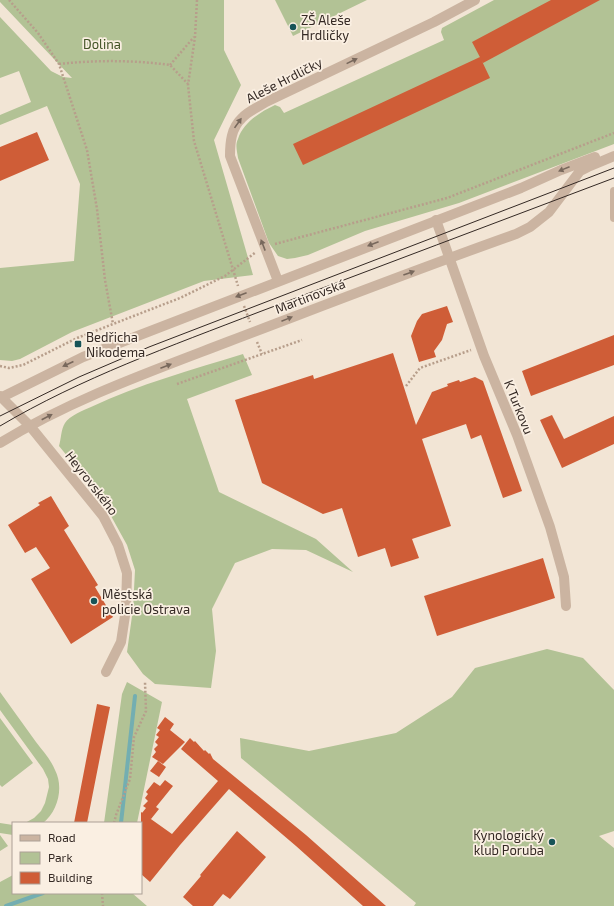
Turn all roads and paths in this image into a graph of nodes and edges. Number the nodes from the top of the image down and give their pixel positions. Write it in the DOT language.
graph roads {
  1 [pos="9,0"];
  2 [pos="196,0"];
  3 [pos="475,0"];
  4 [pos="195,37"];
  5 [pos="59,64"];
  6 [pos="170,65"];
  7 [pos="188,85"];
  8 [pos="614,133"];
  9 [pos="614,151"];
  10 [pos="614,156"];
  11 [pos="614,191"];
  12 [pos="614,218"];
  13 [pos="436,220"];
  14 [pos="264,248"];
  15 [pos="449,258"];
  16 [pos="233,270"];
  17 [pos="278,281"];
  18 [pos="240,295"];
  19 [pos="112,324"];
  20 [pos="254,332"];
  21 [pos="302,340"];
  22 [pos="481,347"];
  23 [pos="262,354"];
  24 [pos="0,366"];
  25 [pos="177,384"];
  26 [pos="406,386"];
  27 [pos="0,397"];
  28 [pos="30,426"];
  29 [pos="0,442"];
  30 [pos="566,606"];
  31 [pos="106,672"];
  32 [pos="145,682"];
  33 [pos="114,822"];
  34 [pos="102,894"];
  35 [pos="103,906"];
  1 -- 5 [label="path"];
  2 -- 4 [label="path"];
  14 -- 3 [label="street, Aleše Hrdličky, one-way"];
  4 -- 6 [label="path"];
  4 -- 7 [label="path"];
  5 -- 6 [label="path"];
  5 -- 19 [label="path"];
  6 -- 7 [label="path"];
  7 -- 16 [label="path"];
  8 -- 14 [label="path"];
  9 -- 13 [label="street, Martinovská, one-way"];
  10 -- 15 [label="street, Martinovská"];
  11 -- 12 [label="lane"];
  13 -- 15 [label="street, K Turkovu"];
  13 -- 17 [label="street, Martinovská, one-way"];
  14 -- 16 [label="path"];
  14 -- 17 [label="street, Aleše Hrdličky"];
  20 -- 15 [label="street, Martinovská, one-way"];
  15 -- 22 [label="street, K Turkovu"];
  16 -- 18 [label="path"];
  16 -- 19 [label="path"];
  17 -- 18 [label="street, Martinovská, one-way"];
  18 -- 20 [label="path"];
  18 -- 27 [label="street, Martinovská, one-way"];
  19 -- 24 [label="path"];
  20 -- 23 [label="path"];
  28 -- 20 [label="street, Martinovská, one-way"];
  21 -- 23 [label="path"];
  22 -- 26 [label="path"];
  22 -- 30 [label="street, K Turkovu"];
  23 -- 25 [label="path"];
  27 -- 28 [label="street, Heyrovského"];
  28 -- 29 [label="street, Martinovská"];
  28 -- 31 [label="street, Heyrovského"];
  32 -- 33 [label="path"];
  34 -- 35 [label="path"];
}
